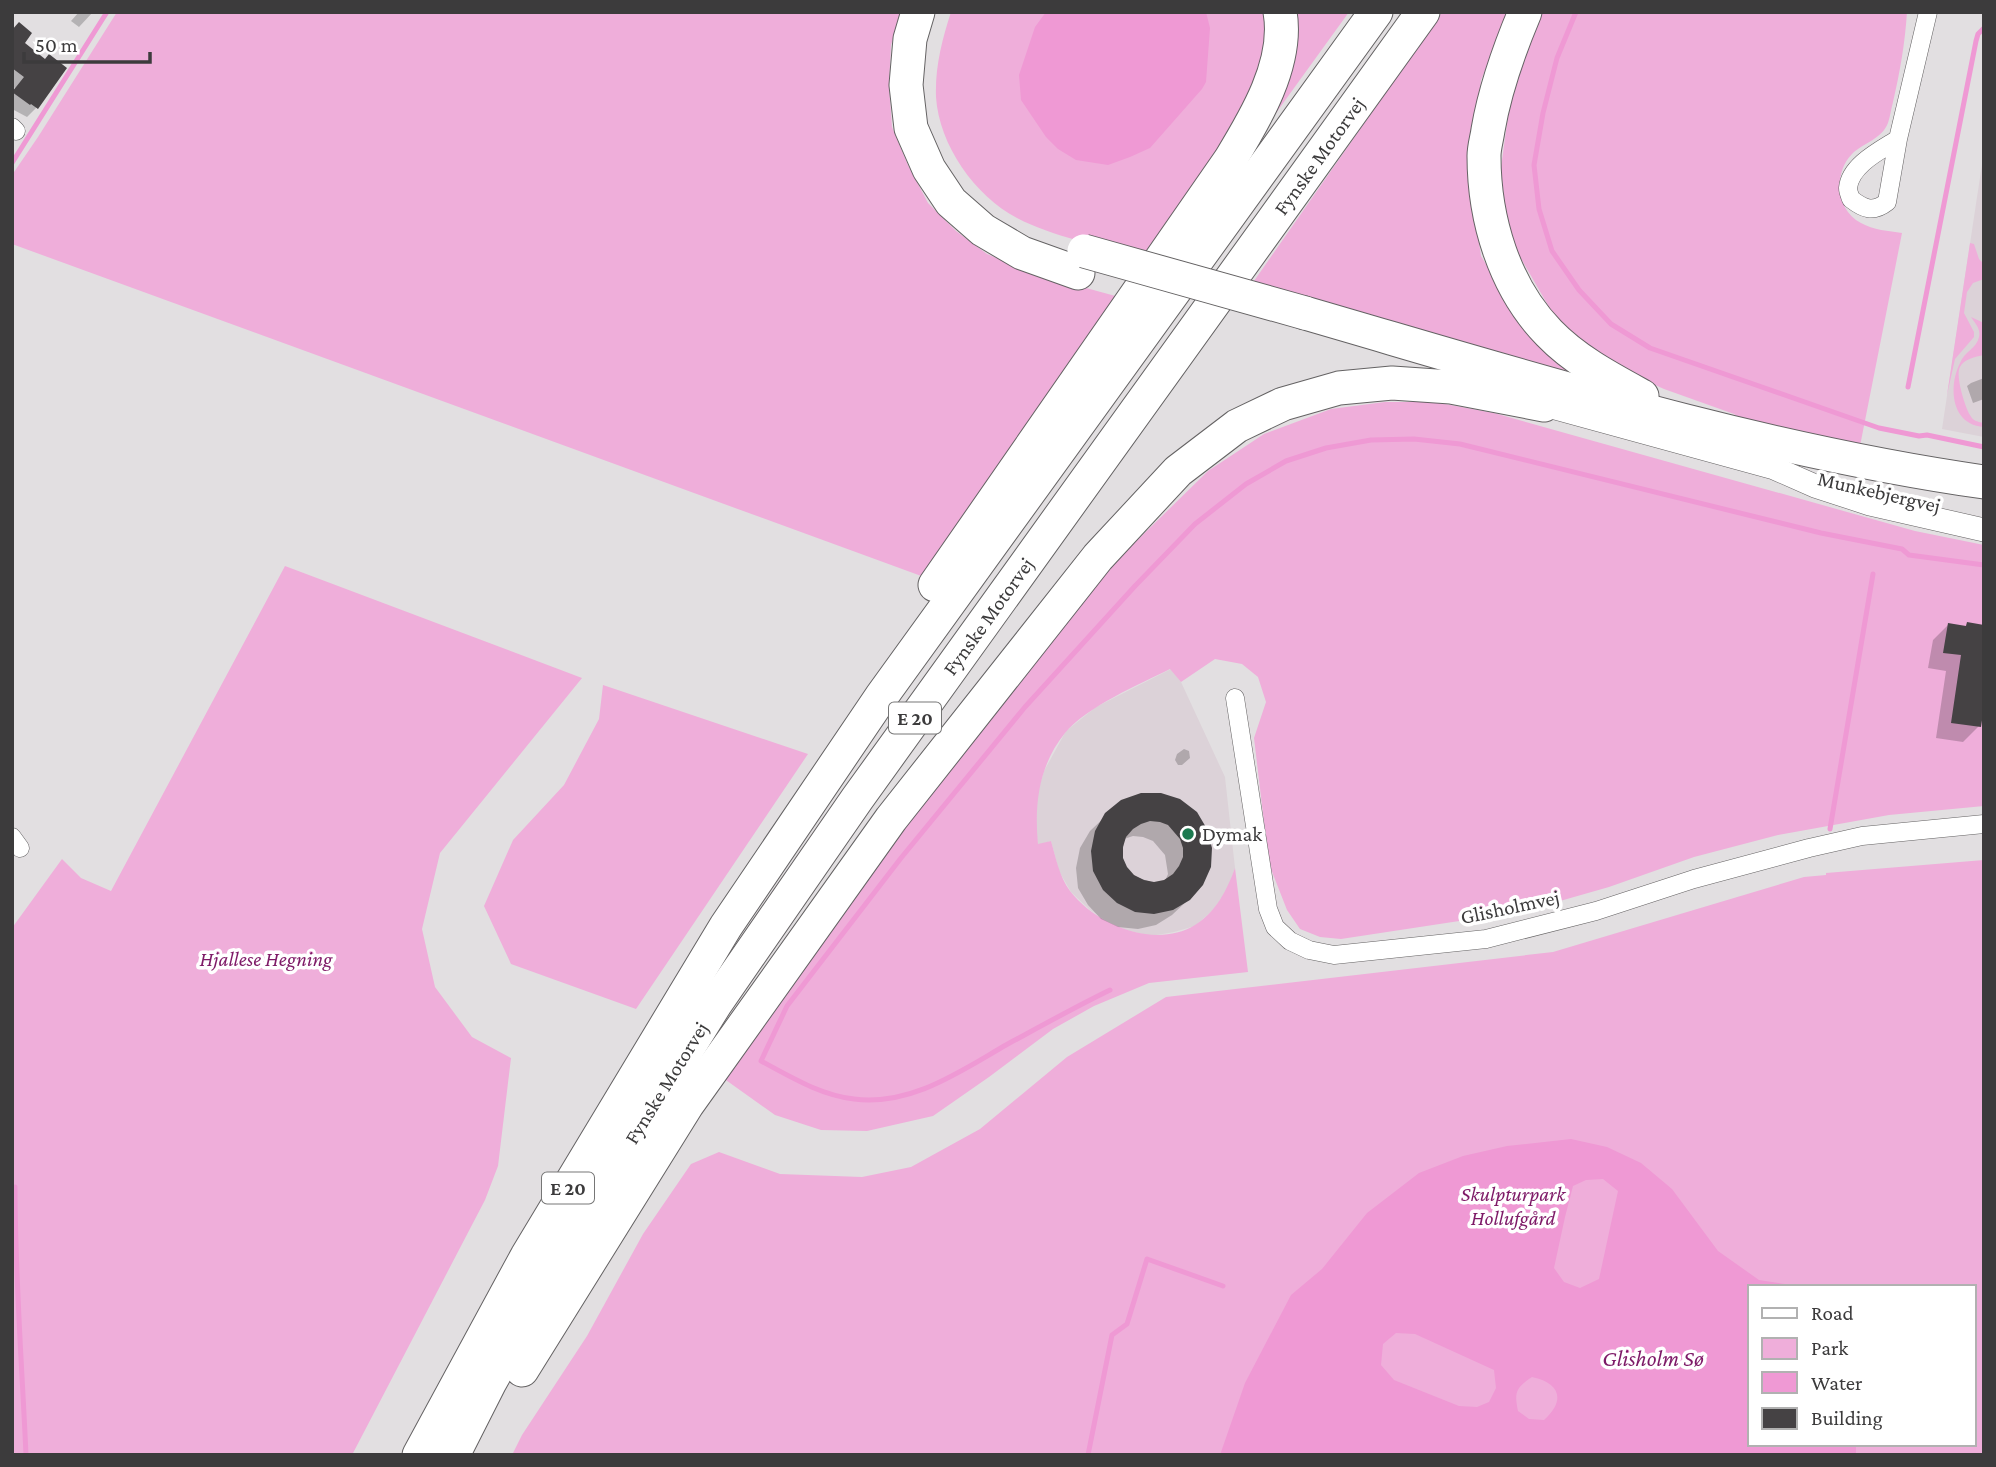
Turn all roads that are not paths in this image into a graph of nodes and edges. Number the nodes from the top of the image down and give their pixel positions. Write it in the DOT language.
graph roads {
  1 [pos="918,12"];
  2 [pos="941,12"];
  3 [pos="1280,12"];
  4 [pos="1376,12"];
  5 [pos="1423,12"];
  6 [pos="1525,12"];
  7 [pos="1928,12"];
  8 [pos="1898,139"];
  9 [pos="1081,262"];
  10 [pos="1302,324"];
  11 [pos="1545,405"];
  12 [pos="1742,435"];
  13 [pos="1774,468"];
  14 [pos="1984,482"];
  15 [pos="1984,515"];
  16 [pos="1984,530"];
  17 [pos="1235,698"];
  18 [pos="1984,824"];
  19 [pos="726,926"];
  20 [pos="419,1455"];
  21 [pos="453,1455"];
  22 [pos="471,1455"];
  1 -- 9 [label="highway"];
  2 -- 9 [label="highway"];
  3 -- 19 [label="highway"];
  4 -- 19 [label="highway, Fynske Motorvej / E 20"];
  5 -- 21 [label="highway, Fynske Motorvej / E 20"];
  6 -- 12 [label="highway"];
  7 -- 8 [label="street"];
  9 -- 10 [label="highway, bridge"];
  10 -- 11 [label="highway"];
  10 -- 12 [label="highway"];
  11 -- 13 [label="street"];
  11 -- 22 [label="highway"];
  12 -- 14 [label="highway"];
  13 -- 15 [label="street, Munkebjergvej"];
  13 -- 16 [label="street"];
  17 -- 18 [label="street, Glisholmvej"];
  19 -- 20 [label="highway, Fynske Motorvej / E 20"];
}
